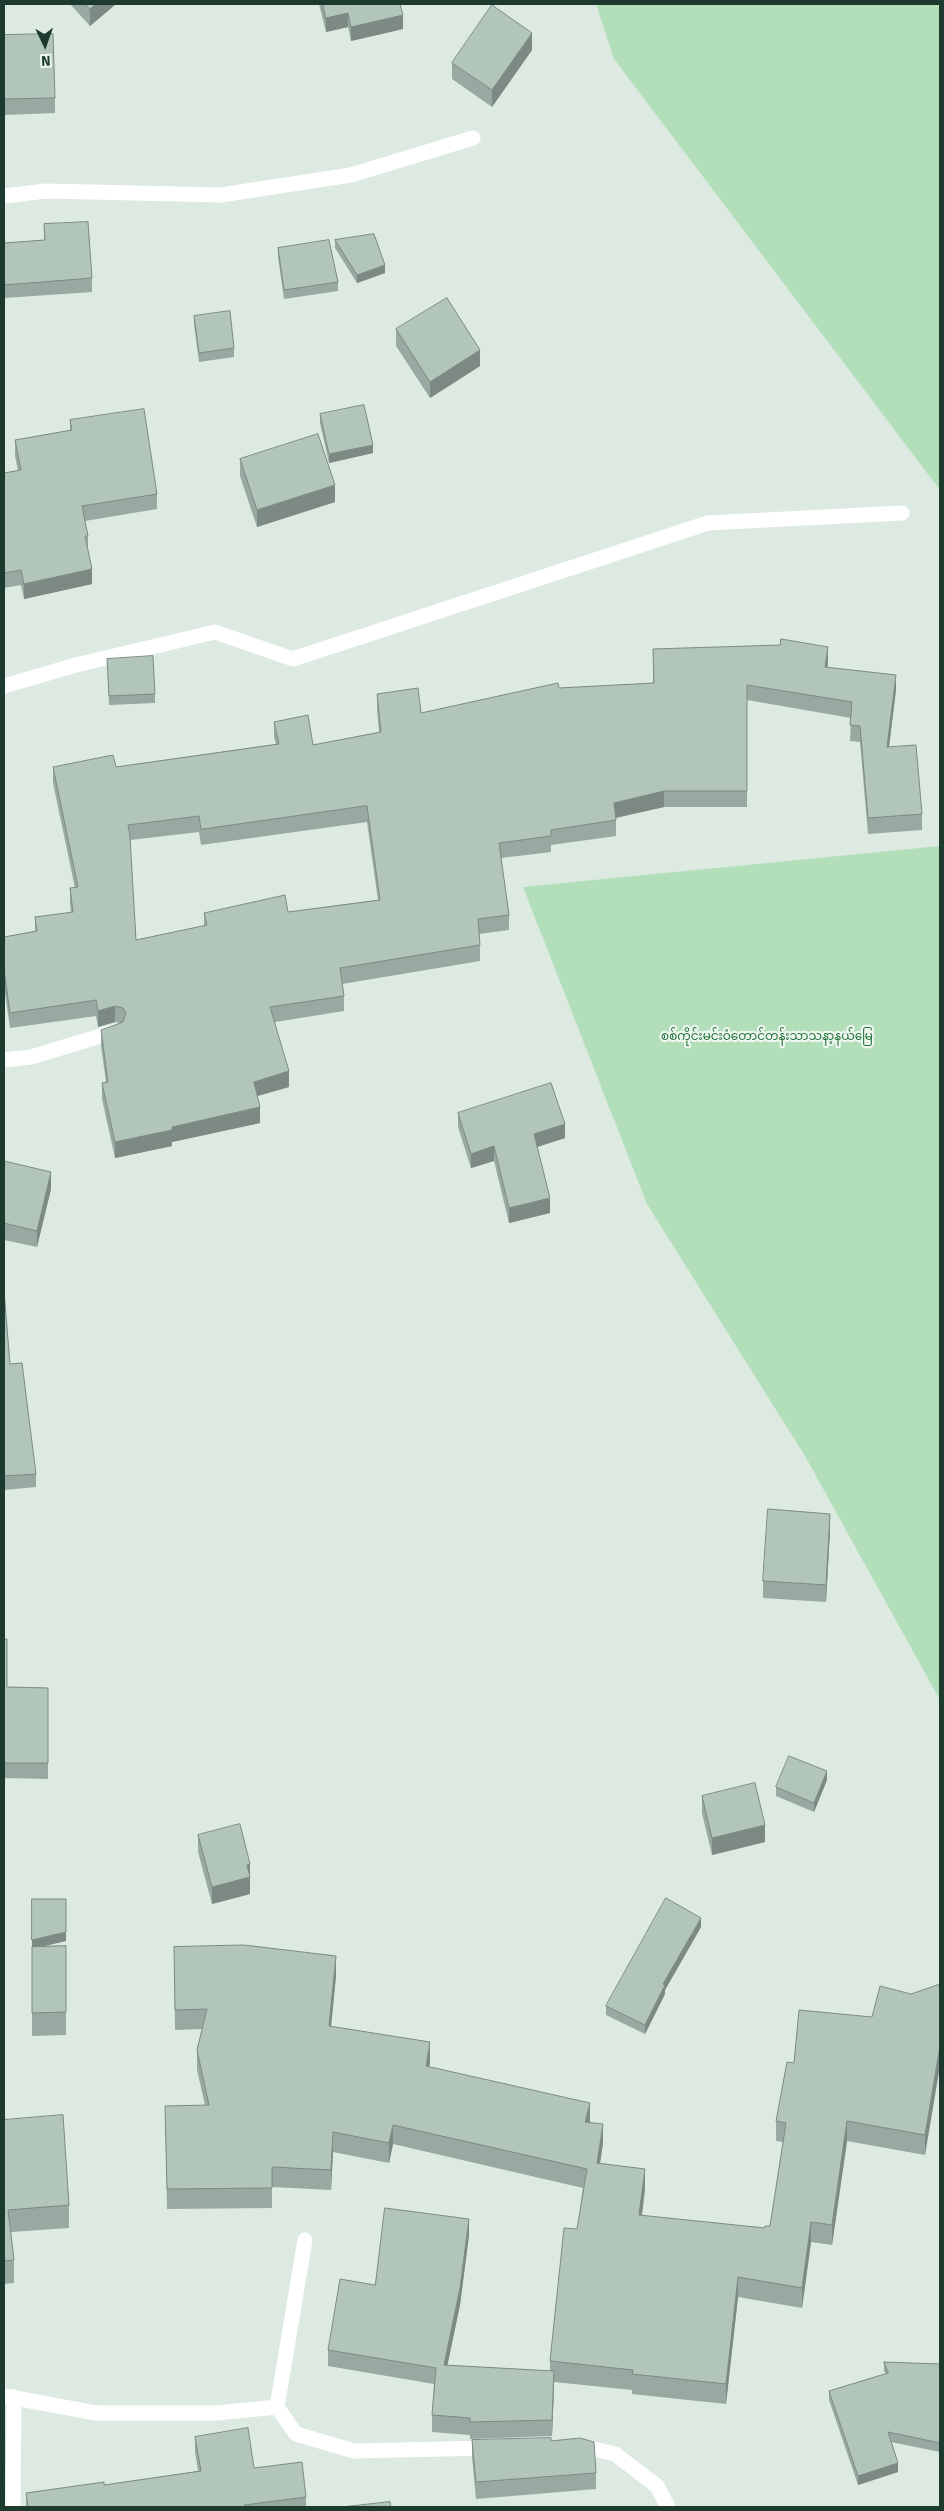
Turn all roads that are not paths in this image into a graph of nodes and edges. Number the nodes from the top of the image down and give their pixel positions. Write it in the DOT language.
graph roads {
  1 [pos="473,138"];
  2 [pos="4,196"];
  3 [pos="902,513"];
  4 [pos="4,686"];
  5 [pos="117,1031"];
  6 [pos="4,1060"];
  7 [pos="305,2240"];
  8 [pos="9,2396"];
  9 [pos="277,2407"];
  10 [pos="559,2445"];
  11 [pos="502,2448"];
  12 [pos="13,2507"];
  13 [pos="668,2507"];
  1 -- 2 [label="street"];
  3 -- 4 [label="street"];
  5 -- 6 [label="street"];
  7 -- 9 [label="street"];
  8 -- 9 [label="street"];
  8 -- 12 [label="street"];
  9 -- 11 [label="street"];
  10 -- 13 [label="street"];
}
